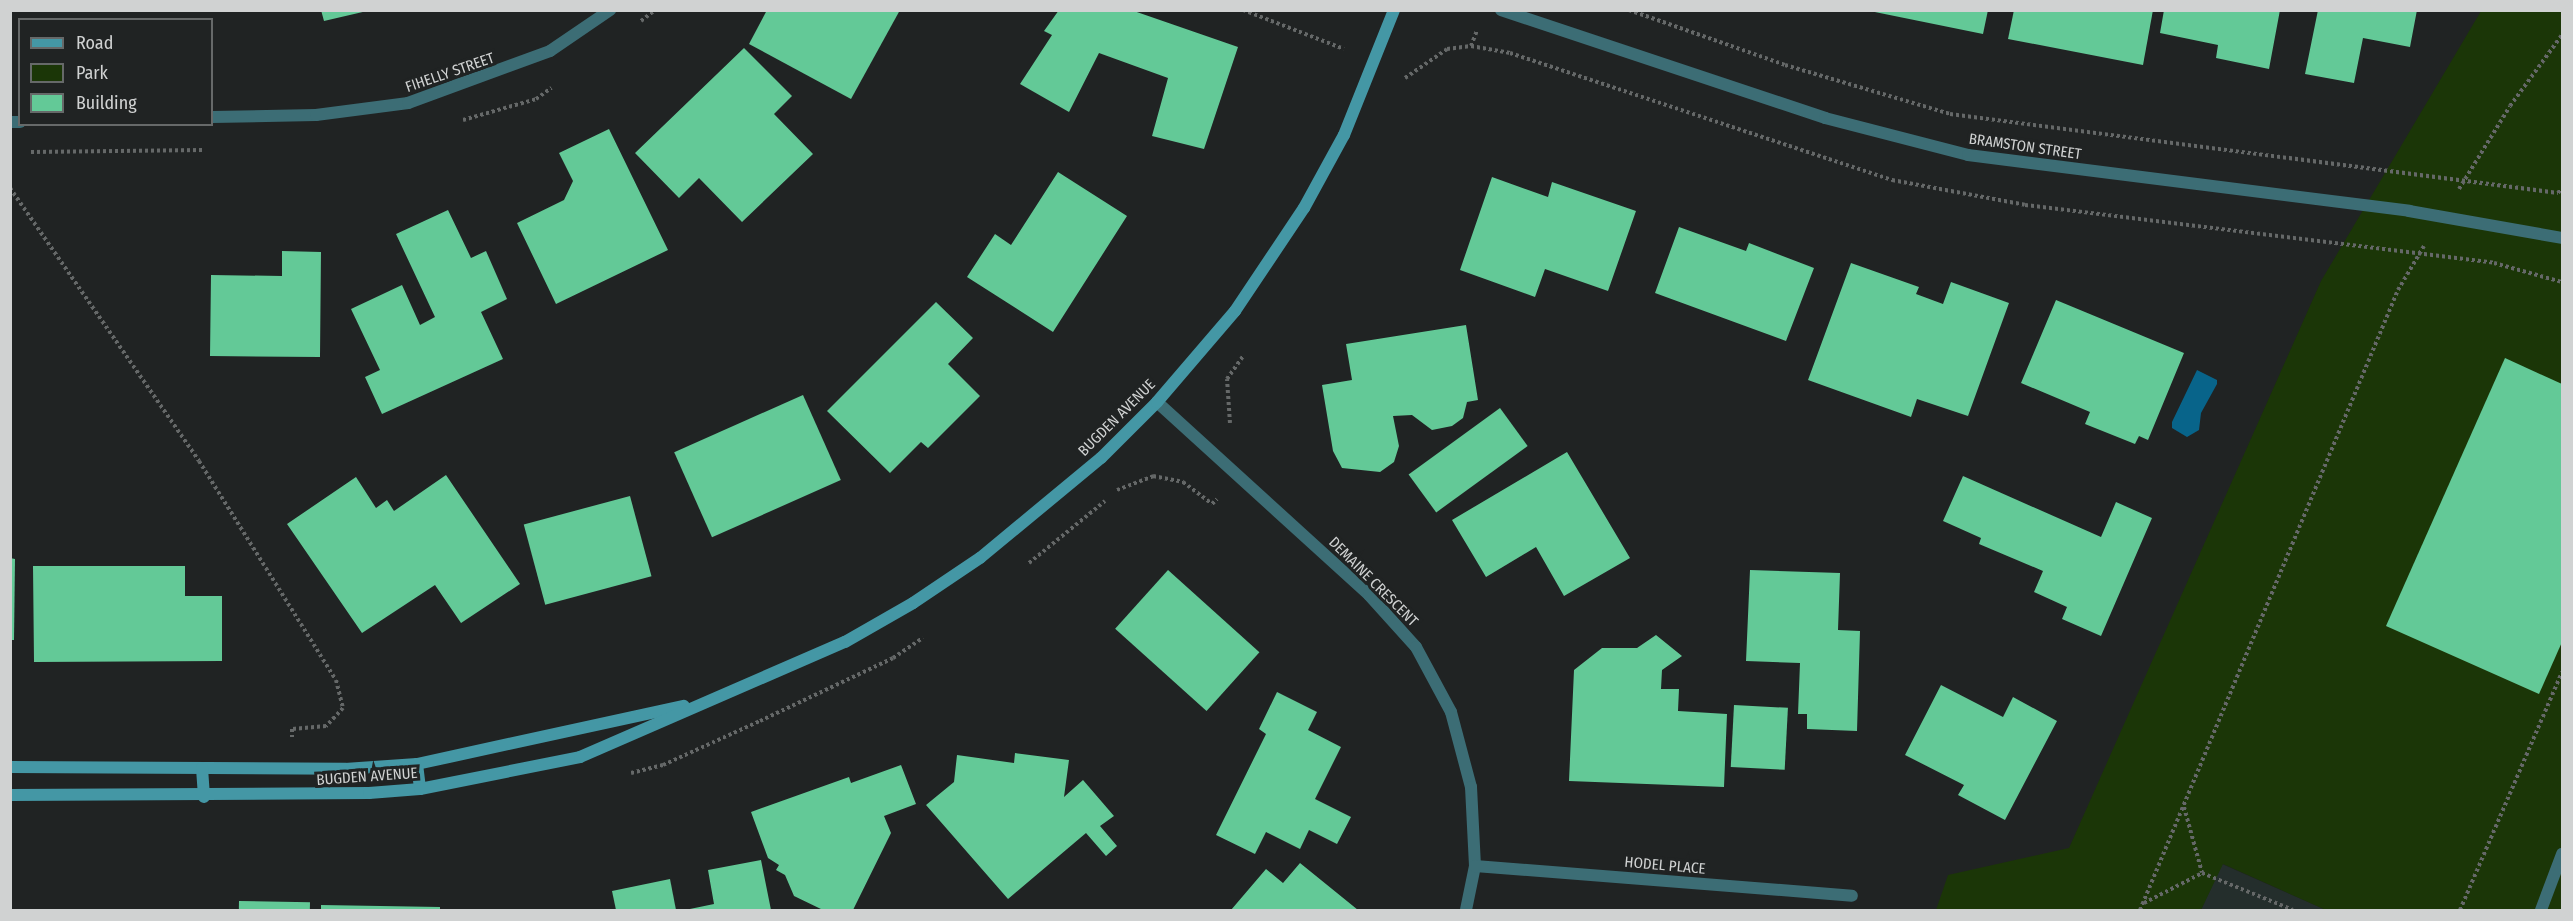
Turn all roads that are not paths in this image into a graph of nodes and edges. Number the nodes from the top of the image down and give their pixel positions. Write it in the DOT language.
graph roads {
  1 [pos="610,10"];
  2 [pos="1394,10"];
  3 [pos="1501,10"];
  4 [pos="213,117"];
  5 [pos="2562,238"];
  6 [pos="1156,402"];
  7 [pos="712,700"];
  8 [pos="417,764"];
  9 [pos="10,767"];
  10 [pos="202,768"];
  11 [pos="420,789"];
  12 [pos="10,795"];
  13 [pos="204,797"];
  14 [pos="2562,854"];
  15 [pos="1475,866"];
  16 [pos="1852,896"];
  17 [pos="1466,910"];
  18 [pos="2541,910"];
  1 -- 4 [label="street, FIHELLY STREET"];
  2 -- 6 [label="street, BUGDEN AVENUE"];
  3 -- 5 [label="street, BRAMSTON STREET"];
  6 -- 7 [label="street, BUGDEN AVENUE"];
  6 -- 15 [label="street, DEMAINE CRESCENT"];
  7 -- 8 [label="street, BUGDEN AVENUE"];
  7 -- 11 [label="street, BUGDEN AVENUE"];
  8 -- 10 [label="street, BUGDEN AVENUE"];
  8 -- 11 [label="street"];
  9 -- 10 [label="street, BUGDEN AVENUE"];
  10 -- 13 [label="street"];
  11 -- 13 [label="street, BUGDEN AVENUE"];
  12 -- 13 [label="street, BUGDEN AVENUE"];
  14 -- 18 [label="street"];
  15 -- 16 [label="street, HODEL PLACE"];
  15 -- 17 [label="street, DEMAINE CRESCENT"];
}
